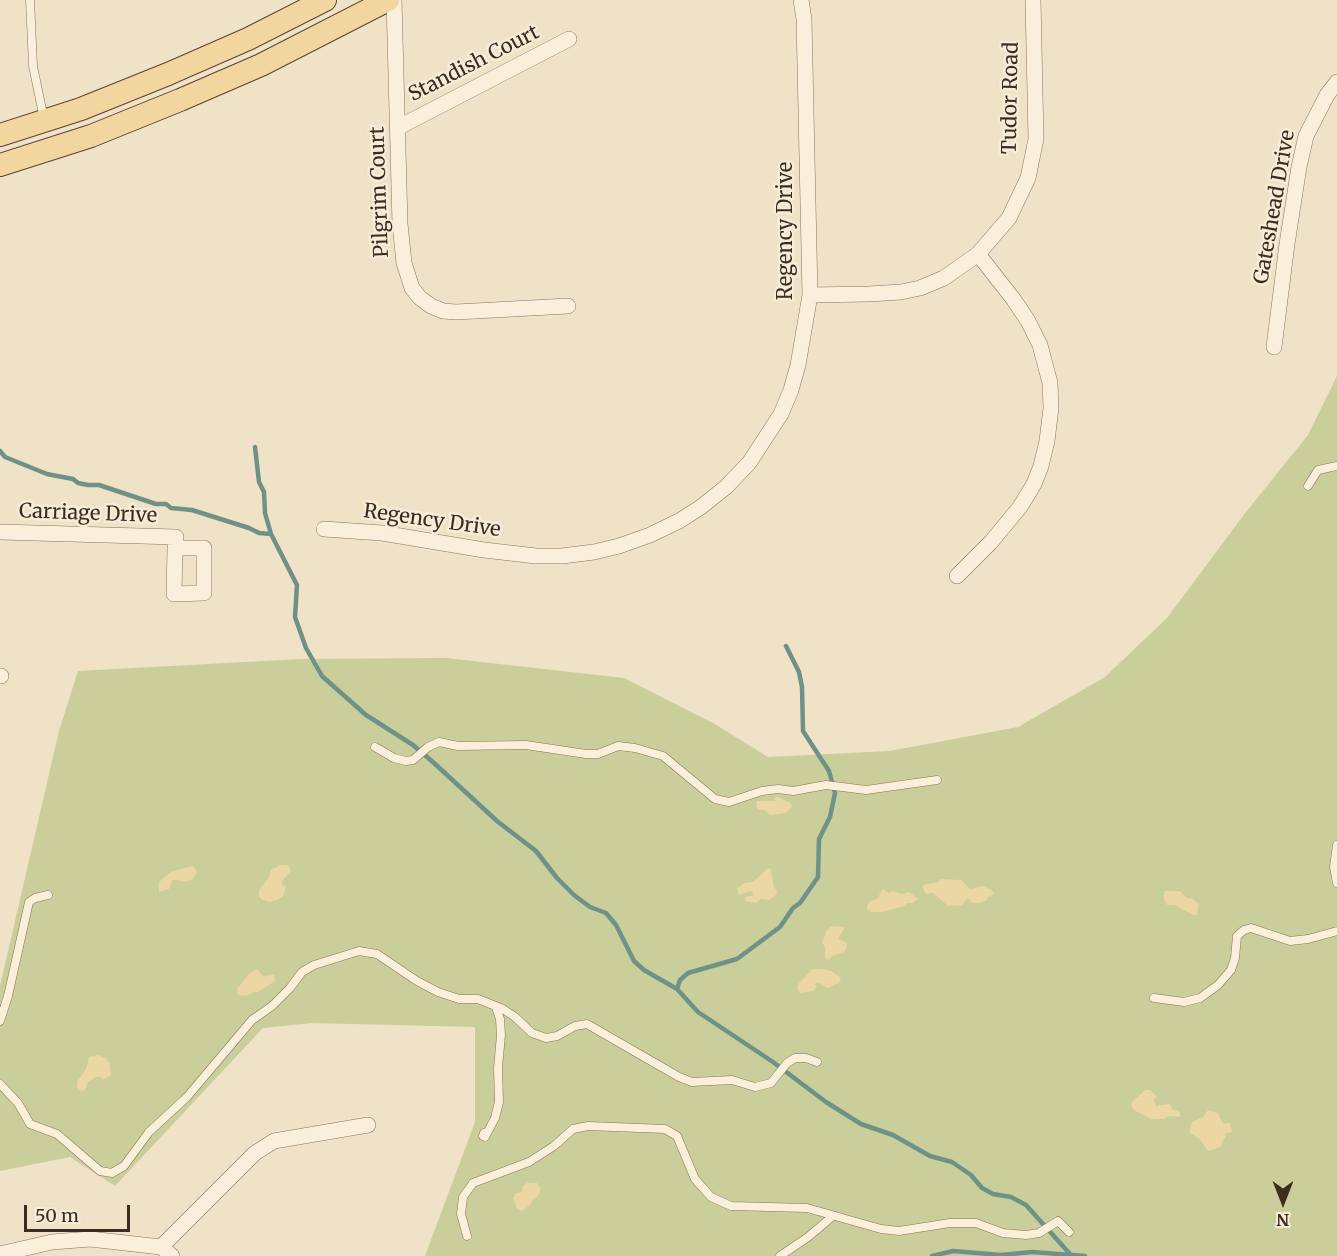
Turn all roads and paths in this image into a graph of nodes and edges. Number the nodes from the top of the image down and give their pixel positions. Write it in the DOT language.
graph roads {
  1 [pos="30,0"];
  2 [pos="324,0"];
  3 [pos="388,0"];
  4 [pos="394,0"];
  5 [pos="801,0"];
  6 [pos="1033,0"];
  7 [pos="569,39"];
  8 [pos="1337,82"];
  9 [pos="45,121"];
  10 [pos="399,127"];
  11 [pos="0,135"];
  12 [pos="0,165"];
  13 [pos="978,254"];
  14 [pos="810,295"];
  15 [pos="568,306"];
  16 [pos="1274,347"];
  17 [pos="1337,466"];
  18 [pos="1308,486"];
  19 [pos="324,529"];
  20 [pos="0,532"];
  21 [pos="175,543"];
  22 [pos="957,576"];
  23 [pos="375,747"];
  24 [pos="937,780"];
  25 [pos="1337,845"];
  26 [pos="1337,883"];
  27 [pos="48,895"];
  28 [pos="1337,931"];
  29 [pos="1154,998"];
  30 [pos="496,1006"];
  31 [pos="0,1021"];
  32 [pos="817,1062"];
  33 [pos="0,1084"];
  34 [pos="368,1125"];
  35 [pos="487,1132"];
  36 [pos="833,1216"];
  37 [pos="1069,1232"];
  38 [pos="467,1236"];
  39 [pos="167,1252"];
  40 [pos="0,1254"];
  41 [pos="780,1256"];
  1 -- 9 [label="lane"];
  2 -- 9 [label="main road"];
  3 -- 12 [label="main road"];
  4 -- 10 [label="street, Pilgrim Court"];
  5 -- 14 [label="street, Regency Drive"];
  6 -- 13 [label="street, Tudor Road"];
  7 -- 10 [label="street, Standish Court"];
  8 -- 16 [label="street, Gateshead Drive"];
  9 -- 11 [label="main road"];
  10 -- 15 [label="street, Pilgrim Court"];
  13 -- 14 [label="street, Tudor Road"];
  13 -- 22 [label="street"];
  14 -- 19 [label="street, Regency Drive"];
  17 -- 18 [label="lane"];
  20 -- 21 [label="street, Carriage Drive"];
  23 -- 24 [label="lane"];
  25 -- 26 [label="lane"];
  27 -- 31 [label="lane"];
  28 -- 29 [label="lane"];
  30 -- 32 [label="lane"];
  30 -- 33 [label="lane"];
  30 -- 35 [label="lane"];
  34 -- 39 [label="street"];
  36 -- 37 [label="lane"];
  36 -- 38 [label="lane"];
  36 -- 41 [label="lane"];
  39 -- 40 [label="street"];
}
